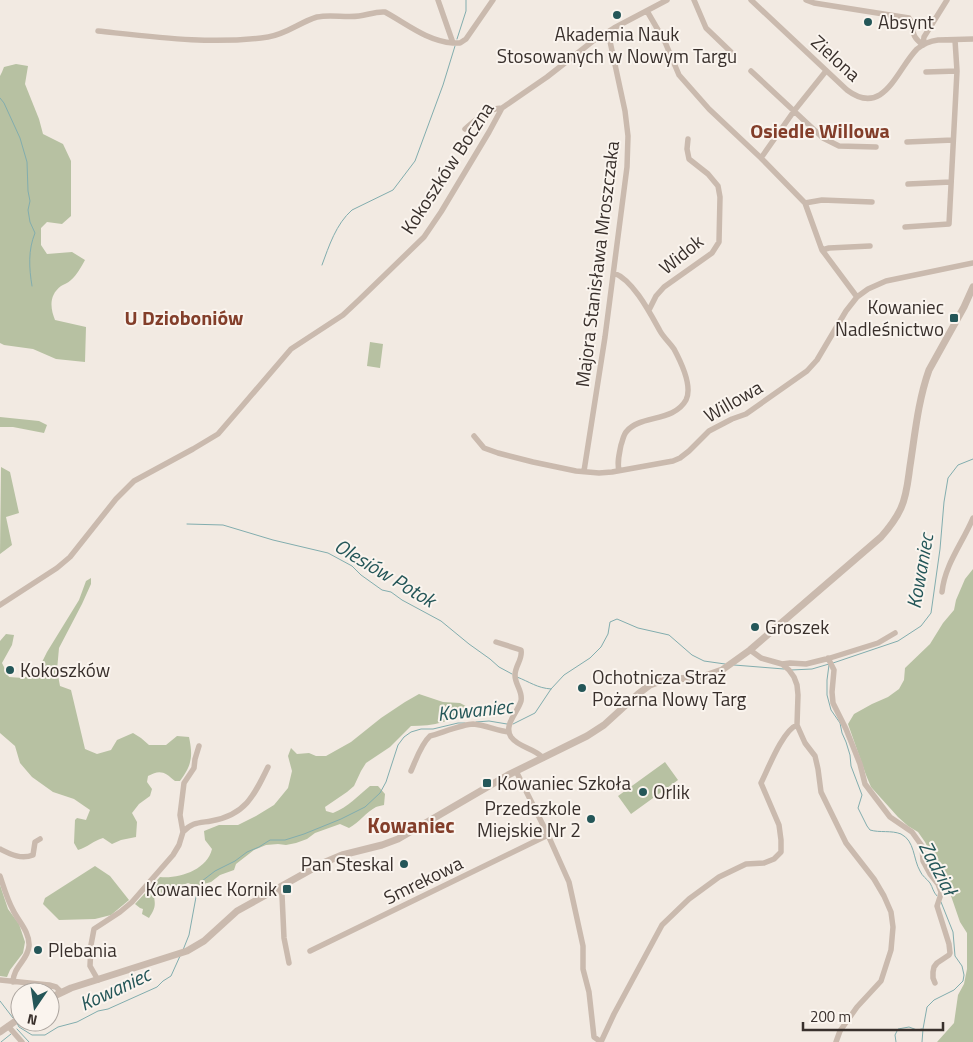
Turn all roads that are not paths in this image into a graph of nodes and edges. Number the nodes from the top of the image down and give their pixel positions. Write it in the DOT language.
graph roads {
  1 [pos="438,0"];
  2 [pos="493,0"];
  3 [pos="667,0"];
  4 [pos="694,0"];
  5 [pos="751,0"];
  6 [pos="806,0"];
  7 [pos="947,0"];
  8 [pos="647,11"];
  9 [pos="98,31"];
  10 [pos="608,32"];
  11 [pos="973,39"];
  12 [pos="955,40"];
  13 [pos="453,43"];
  14 [pos="923,45"];
  15 [pos="731,52"];
  16 [pos="751,71"];
  17 [pos="826,71"];
  18 [pos="957,71"];
  19 [pos="926,72"];
  20 [pos="502,108"];
  21 [pos="794,111"];
  22 [pos="465,129"];
  23 [pos="688,139"];
  24 [pos="954,140"];
  25 [pos="907,142"];
  26 [pos="876,147"];
  27 [pos="761,158"];
  28 [pos="951,182"];
  29 [pos="908,184"];
  30 [pos="872,202"];
  31 [pos="805,203"];
  32 [pos="905,227"];
  33 [pos="870,246"];
  34 [pos="822,250"];
  35 [pos="973,262"];
  36 [pos="614,273"];
  37 [pos="973,287"];
  38 [pos="857,297"];
  39 [pos="648,310"];
  40 [pos="474,436"];
  41 [pos="584,471"];
  42 [pos="618,471"];
  43 [pos="973,518"];
  44 [pos="942,592"];
  45 [pos="0,605"];
  46 [pos="895,634"];
  47 [pos="496,642"];
  48 [pos="750,650"];
  49 [pos="828,658"];
  50 [pos="784,666"];
  51 [pos="797,725"];
  52 [pos="509,730"];
  53 [pos="199,746"];
  54 [pos="543,758"];
  55 [pos="268,767"];
  56 [pos="412,771"];
  57 [pos="516,771"];
  58 [pos="183,832"];
  59 [pos="548,835"];
  60 [pos="40,839"];
  61 [pos="0,849"];
  62 [pos="0,876"];
  63 [pos="279,887"];
  64 [pos="310,951"];
  65 [pos="289,963"];
  66 [pos="0,980"];
  67 [pos="98,980"];
  68 [pos="14,982"];
  69 [pos="935,983"];
  70 [pos="61,992"];
  71 [pos="10,1027"];
  72 [pos="0,1032"];
  73 [pos="601,1042"];
  74 [pos="836,1042"];
  1 -- 13 [label="street"];
  2 -- 13 [label="street"];
  3 -- 8 [label="street, Kokoszków Boczna"];
  4 -- 15 [label="street"];
  5 -- 17 [label="street, Zielona"];
  6 -- 14 [label="street"];
  7 -- 14 [label="street, Zielona"];
  8 -- 10 [label="street, Kokoszków Boczna"];
  8 -- 27 [label="street"];
  9 -- 13 [label="street"];
  10 -- 20 [label="street, Kokoszków Boczna"];
  10 -- 36 [label="street, Majora Stanisława Mroszczaka"];
  11 -- 12 [label="street"];
  12 -- 14 [label="street"];
  12 -- 18 [label="street"];
  14 -- 17 [label="street, Zielona"];
  16 -- 21 [label="street"];
  17 -- 21 [label="street"];
  18 -- 19 [label="street"];
  18 -- 24 [label="street"];
  20 -- 22 [label="street"];
  20 -- 45 [label="street, Kokoszków Boczna"];
  21 -- 26 [label="street"];
  21 -- 27 [label="street"];
  23 -- 39 [label="street, Widok"];
  24 -- 25 [label="street"];
  24 -- 28 [label="street"];
  27 -- 31 [label="street"];
  28 -- 29 [label="street"];
  28 -- 32 [label="street"];
  30 -- 31 [label="street"];
  31 -- 34 [label="street"];
  33 -- 34 [label="street"];
  34 -- 38 [label="street"];
  35 -- 38 [label="street, Willowa"];
  36 -- 39 [label="street"];
  36 -- 41 [label="street, Majora Stanisława Mroszczaka"];
  37 -- 48 [label="street"];
  38 -- 42 [label="street, Willowa"];
  39 -- 42 [label="street"];
  40 -- 41 [label="street, Willowa"];
  41 -- 42 [label="street, Willowa"];
  43 -- 44 [label="street"];
  46 -- 49 [label="street"];
  47 -- 52 [label="street"];
  48 -- 50 [label="street"];
  48 -- 54 [label="street"];
  49 -- 50 [label="street"];
  49 -- 69 [label="street"];
  50 -- 51 [label="street"];
  51 -- 73 [label="street"];
  51 -- 74 [label="street"];
  52 -- 54 [label="street"];
  52 -- 56 [label="street"];
  53 -- 58 [label="street"];
  54 -- 57 [label="street"];
  55 -- 58 [label="street"];
  57 -- 59 [label="street"];
  57 -- 63 [label="street"];
  58 -- 67 [label="street"];
  59 -- 64 [label="street, Smrekowa"];
  59 -- 73 [label="street"];
  60 -- 61 [label="street"];
  62 -- 68 [label="street"];
  63 -- 65 [label="street"];
  63 -- 67 [label="street"];
  66 -- 68 [label="street"];
  67 -- 70 [label="street"];
  71 -- 72 [label="street"];
}
